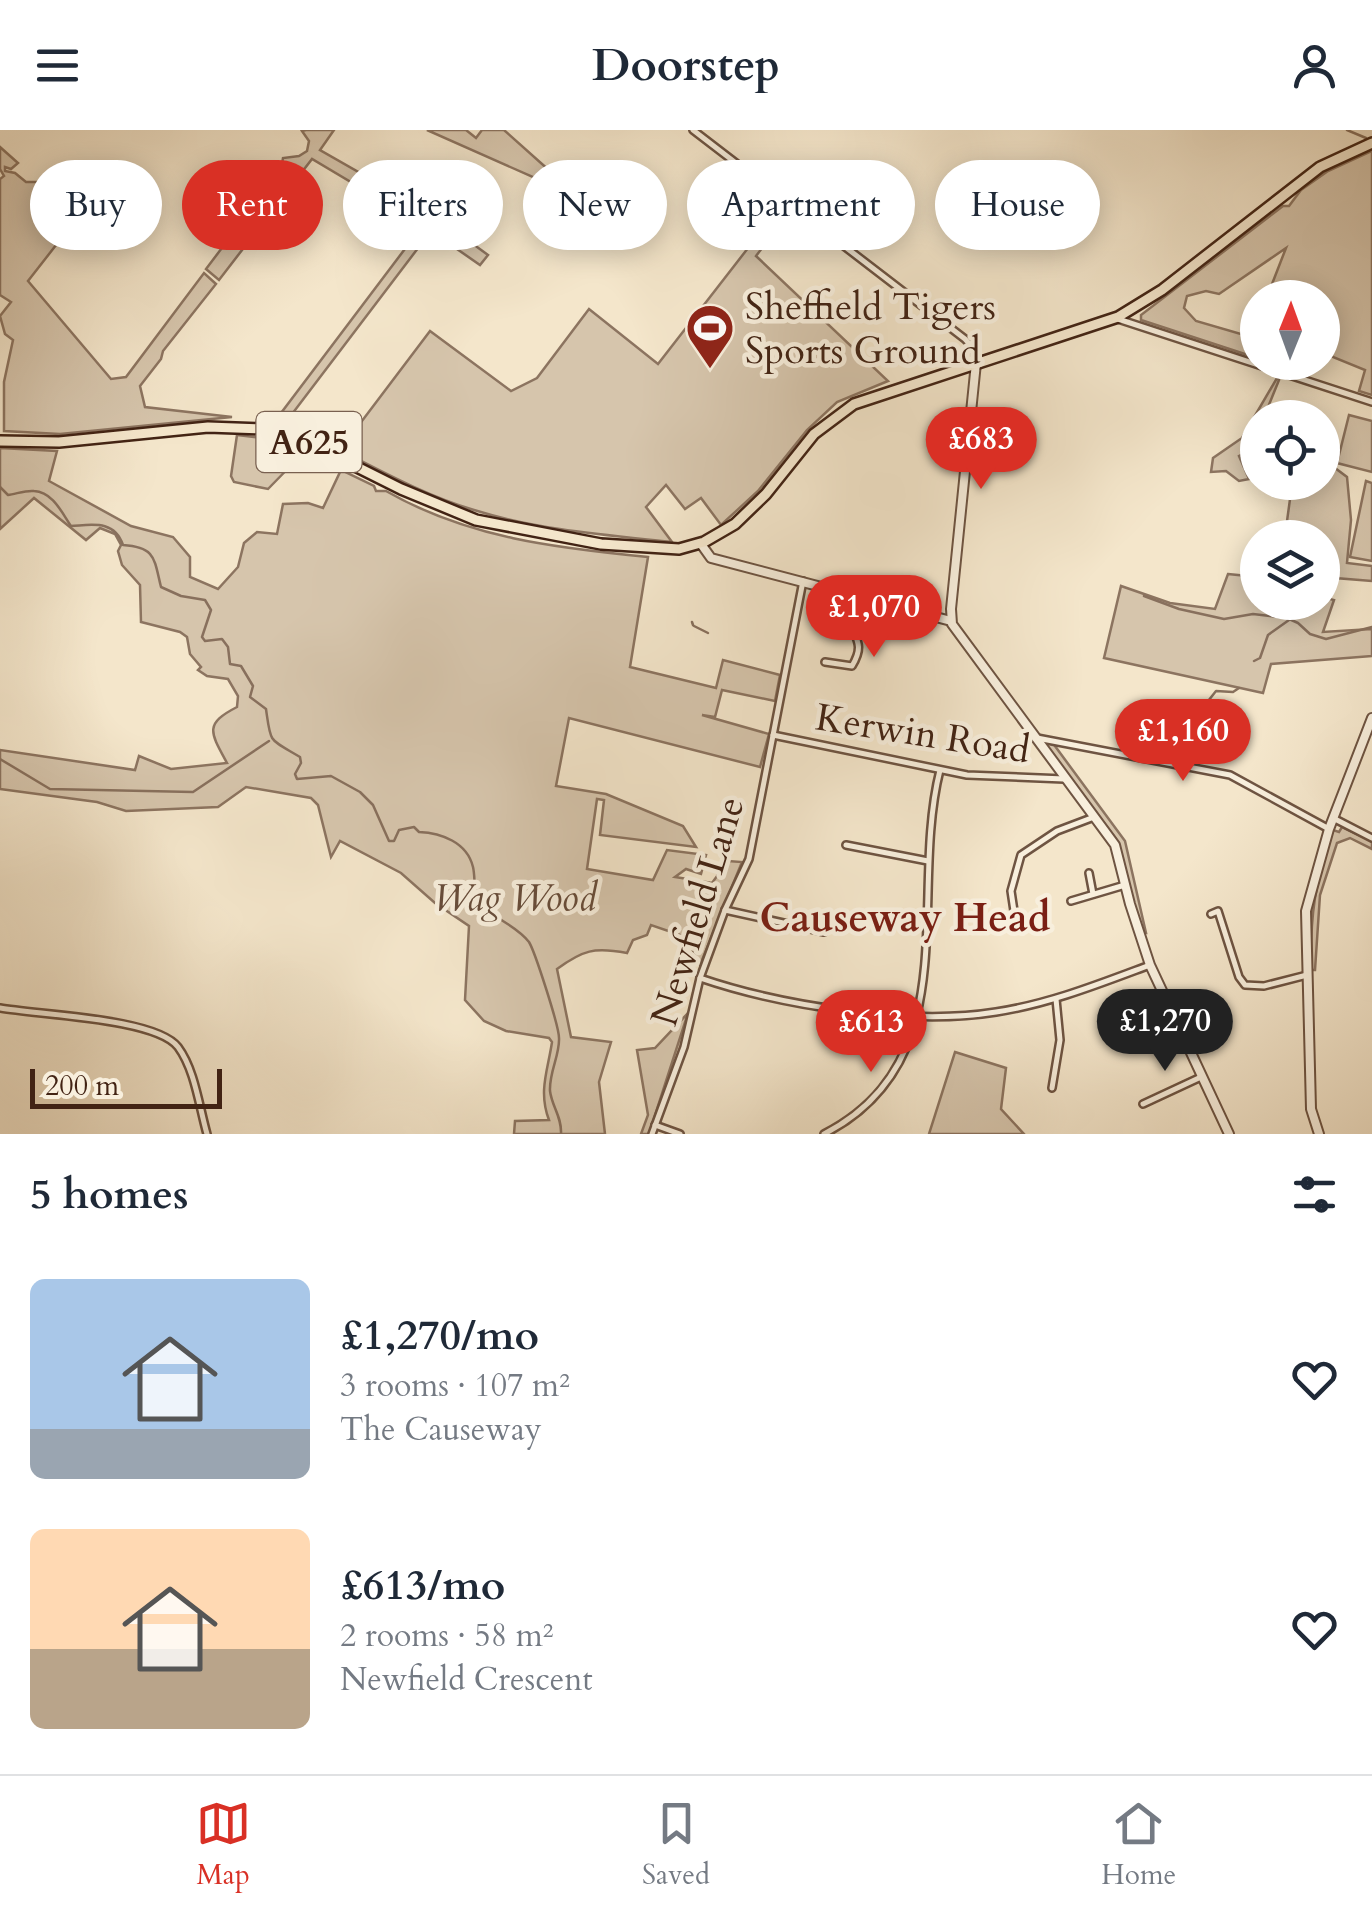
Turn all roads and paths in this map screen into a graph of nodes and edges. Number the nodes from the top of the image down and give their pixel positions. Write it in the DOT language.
graph roads {
  1 [pos="693,130"];
  2 [pos="1372,143"];
  3 [pos="1116,318"];
  4 [pos="976,363"];
  5 [pos="1372,402"];
  6 [pos="0,441"];
  7 [pos="701,544"];
  8 [pos="802,582"];
  9 [pos="850,593"];
  10 [pos="951,622"];
  11 [pos="825,662"];
  12 [pos="1372,718"];
  13 [pos="772,735"];
  14 [pos="1034,738"];
  15 [pos="940,770"];
  16 [pos="1064,779"];
  17 [pos="1094,816"];
  18 [pos="1332,818"];
  19 [pos="1329,828"];
  20 [pos="1372,838"];
  21 [pos="846,845"];
  22 [pos="928,861"];
  23 [pos="1088,873"];
  24 [pos="1124,885"];
  25 [pos="1093,894"];
  26 [pos="1071,902"];
  27 [pos="725,910"];
  28 [pos="1217,910"];
  29 [pos="1014,911"];
  30 [pos="824,932"];
  31 [pos="1150,965"];
  32 [pos="1307,976"];
  33 [pos="700,978"];
  34 [pos="1056,998"];
  35 [pos="0,1008"];
  36 [pos="917,1016"];
  37 [pos="1201,1077"];
  38 [pos="1052,1088"];
  39 [pos="1143,1104"];
  40 [pos="655,1125"];
  41 [pos="1227,1133"];
  42 [pos="207,1134"];
  43 [pos="652,1134"];
  44 [pos="680,1134"];
  45 [pos="824,1134"];
  46 [pos="1319,1134"];
  1 -- 4 [label="street"];
  2 -- 3 [label="main road, A625"];
  3 -- 4 [label="main road, A625"];
  3 -- 5 [label="street"];
  4 -- 7 [label="main road, A625"];
  4 -- 10 [label="street"];
  6 -- 7 [label="main road, A625"];
  7 -- 8 [label="street"];
  8 -- 9 [label="street"];
  8 -- 13 [label="street, Newfield Lane"];
  9 -- 10 [label="street"];
  9 -- 11 [label="street"];
  10 -- 14 [label="street"];
  12 -- 18 [label="street"];
  13 -- 15 [label="street, Kerwin Road"];
  13 -- 27 [label="street, Newfield Lane"];
  14 -- 16 [label="street"];
  14 -- 19 [label="street"];
  15 -- 16 [label="street, Kerwin Road"];
  15 -- 22 [label="street"];
  16 -- 17 [label="street"];
  17 -- 24 [label="street"];
  17 -- 29 [label="street"];
  18 -- 19 [label="street"];
  18 -- 20 [label="street"];
  19 -- 32 [label="street"];
  21 -- 22 [label="street"];
  22 -- 36 [label="street"];
  23 -- 25 [label="street"];
  24 -- 25 [label="street"];
  24 -- 31 [label="street"];
  25 -- 26 [label="street"];
  27 -- 30 [label="street"];
  27 -- 33 [label="street, Newfield Lane"];
  28 -- 32 [label="street"];
  31 -- 34 [label="street"];
  31 -- 37 [label="street"];
  32 -- 46 [label="street"];
  33 -- 36 [label="street"];
  33 -- 40 [label="street, Newfield Lane"];
  34 -- 36 [label="street"];
  34 -- 38 [label="street"];
  35 -- 42 [label="street"];
  36 -- 45 [label="street"];
  37 -- 39 [label="street"];
  37 -- 41 [label="street"];
  40 -- 43 [label="street, Newfield Lane"];
  40 -- 44 [label="street"];
}
